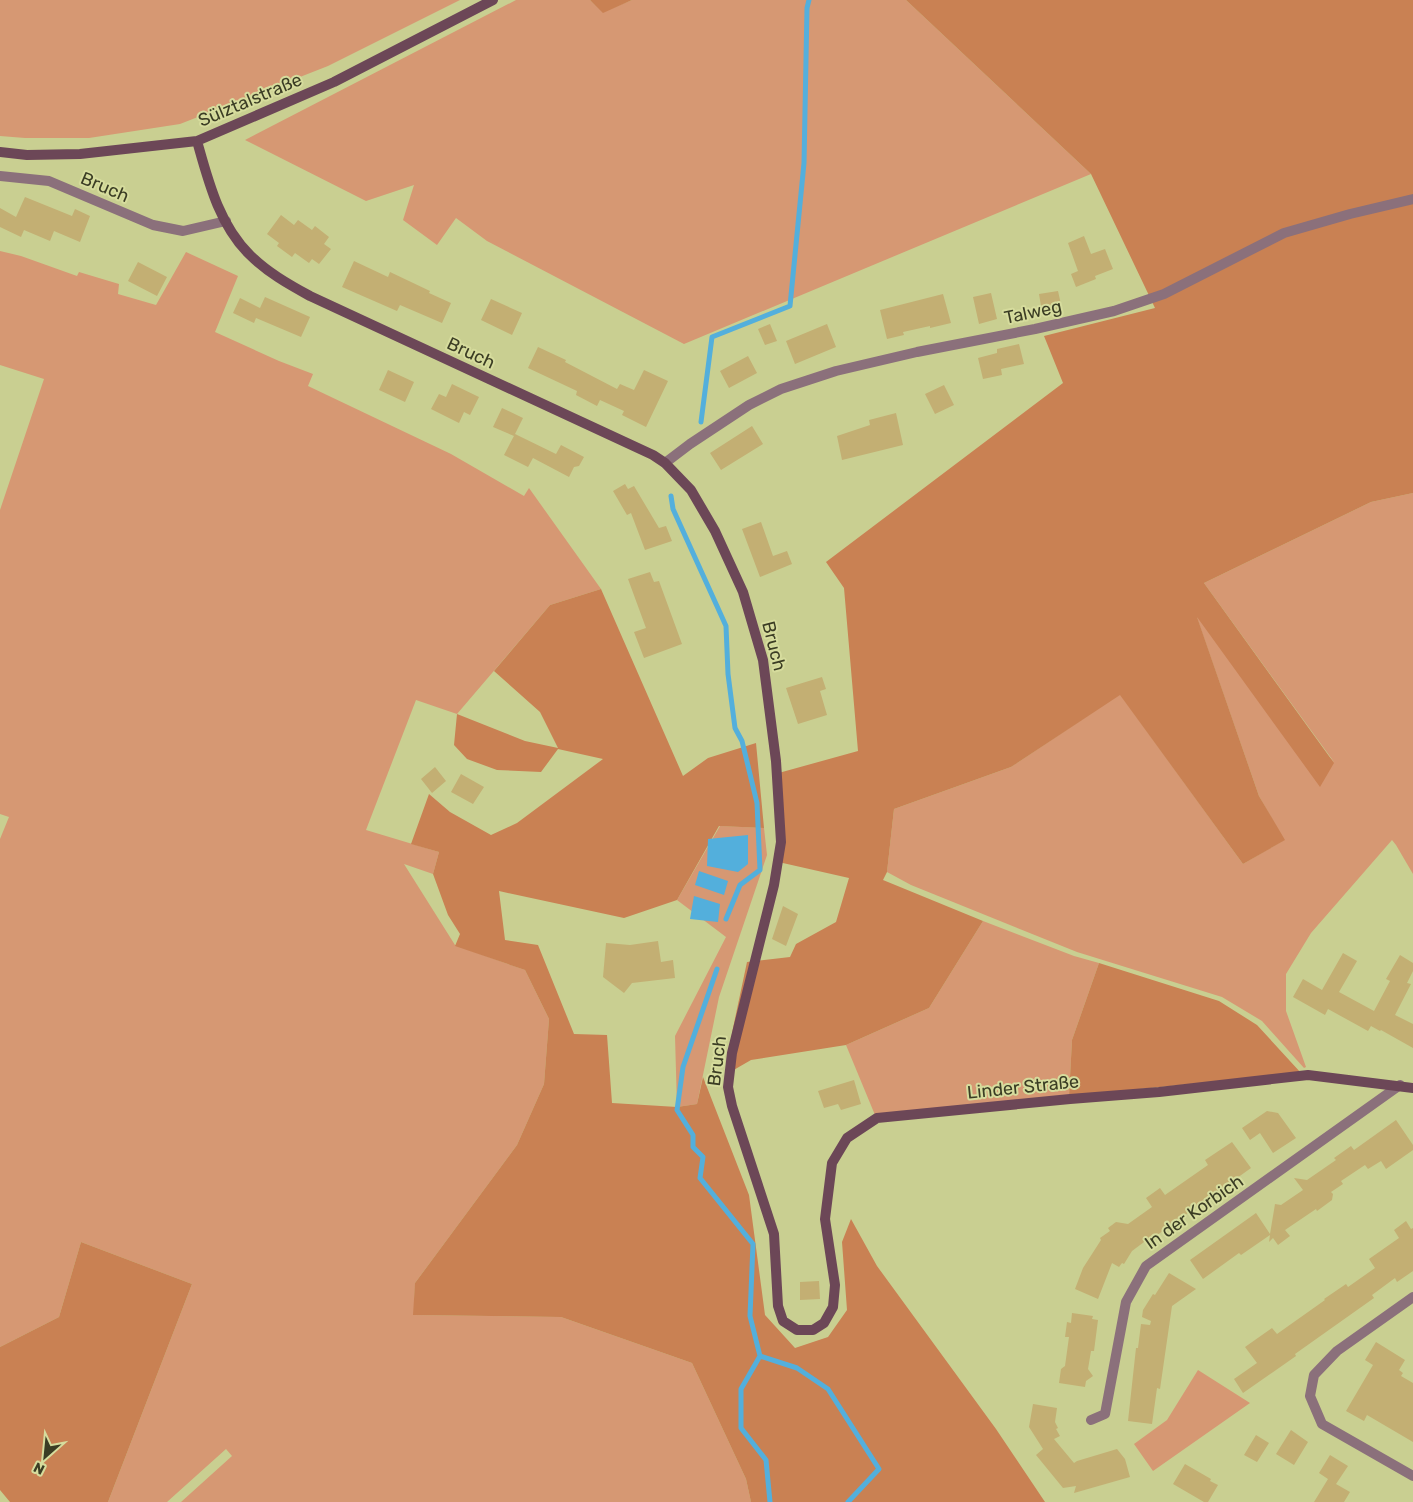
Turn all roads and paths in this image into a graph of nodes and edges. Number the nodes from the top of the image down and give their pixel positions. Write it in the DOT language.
graph roads {
  1 [pos="493,0"];
  2 [pos="197,141"];
  3 [pos="0,152"];
  4 [pos="0,176"];
  5 [pos="1413,199"];
  6 [pos="226,221"];
  7 [pos="665,463"];
  8 [pos="1400,1085"];
  9 [pos="1413,1088"];
  10 [pos="1413,1298"];
  11 [pos="813,1330"];
  12 [pos="1091,1420"];
  13 [pos="1413,1476"];
  1 -- 2 [label="street, Sülztalstraße"];
  2 -- 3 [label="street, Sülztalstraße"];
  2 -- 6 [label="street, Bruch"];
  4 -- 6 [label="street, Bruch"];
  5 -- 7 [label="street, Talweg"];
  6 -- 7 [label="street, Bruch"];
  7 -- 11 [label="street, Bruch"];
  8 -- 9 [label="street, Linder Straße"];
  8 -- 11 [label="street, Linder Straße"];
  8 -- 12 [label="street, In der Korbich"];
  10 -- 13 [label="street"];
}
